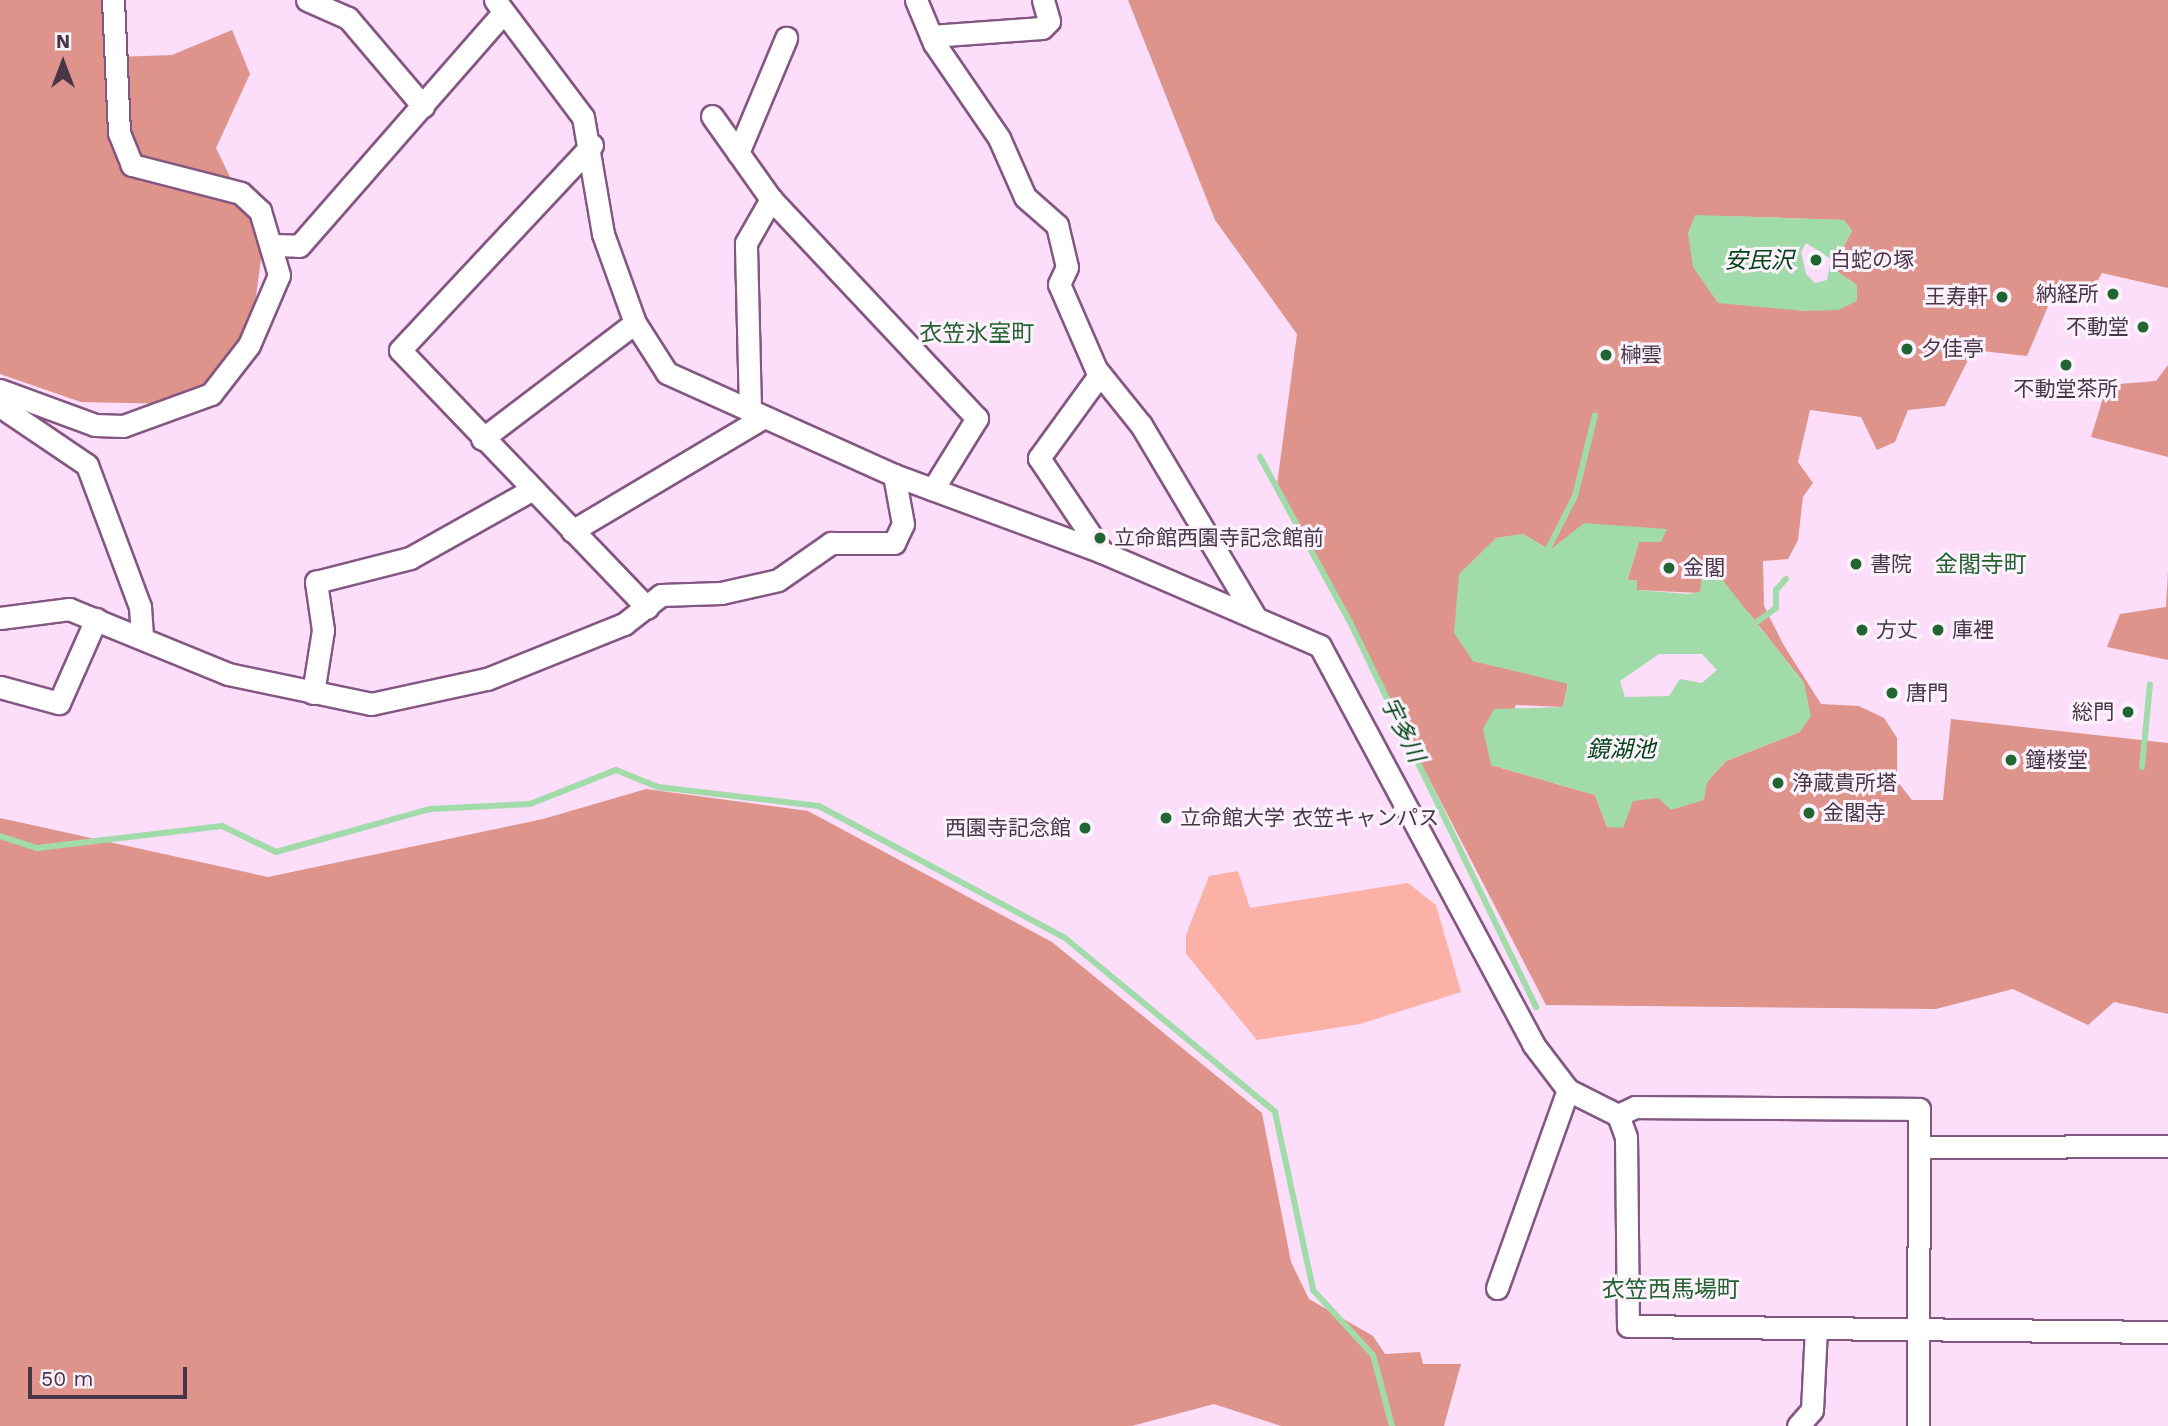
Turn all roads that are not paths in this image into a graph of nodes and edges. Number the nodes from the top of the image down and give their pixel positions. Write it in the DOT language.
graph roads {
  1 [pos="113,0"];
  2 [pos="307,0"];
  3 [pos="916,0"];
  4 [pos="1043,0"];
  5 [pos="498,7"];
  6 [pos="931,36"];
  7 [pos="786,38"];
  8 [pos="424,106"];
  9 [pos="712,116"];
  10 [pos="592,145"];
  11 [pos="738,153"];
  12 [pos="771,199"];
  13 [pos="275,245"];
  14 [pos="635,323"];
  15 [pos="1100,374"];
  16 [pos="0,390"];
  17 [pos="0,406"];
  18 [pos="757,413"];
  19 [pos="482,439"];
  20 [pos="894,475"];
  21 [pos="933,489"];
  22 [pos="531,490"];
  23 [pos="572,531"];
  24 [pos="1102,552"];
  25 [pos="647,608"];
  26 [pos="0,618"];
  27 [pos="96,618"];
  28 [pos="1256,618"];
  29 [pos="142,636"];
  30 [pos="0,688"];
  31 [pos="313,693"];
  32 [pos="1568,1090"];
  33 [pos="1618,1115"];
  34 [pos="2168,1146"];
  35 [pos="1923,1147"];
  36 [pos="1497,1287"];
  37 [pos="1816,1328"];
  38 [pos="1919,1329"];
  39 [pos="2168,1332"];
  40 [pos="1798,1426"];
  41 [pos="1918,1426"];
  1 -- 13 [label="street"];
  2 -- 8 [label="street"];
  3 -- 6 [label="street"];
  4 -- 6 [label="street"];
  5 -- 8 [label="street"];
  5 -- 10 [label="street"];
  6 -- 15 [label="street"];
  7 -- 11 [label="street"];
  8 -- 13 [label="street"];
  9 -- 11 [label="street"];
  10 -- 14 [label="street"];
  10 -- 19 [label="street"];
  11 -- 12 [label="street"];
  12 -- 18 [label="street"];
  12 -- 21 [label="street"];
  13 -- 16 [label="street"];
  14 -- 18 [label="street"];
  14 -- 19 [label="street"];
  15 -- 24 [label="street"];
  15 -- 28 [label="street"];
  17 -- 29 [label="street"];
  18 -- 20 [label="street"];
  18 -- 23 [label="street"];
  19 -- 22 [label="street"];
  20 -- 21 [label="street"];
  20 -- 25 [label="street"];
  21 -- 24 [label="street"];
  22 -- 23 [label="street"];
  22 -- 31 [label="street"];
  23 -- 25 [label="street"];
  24 -- 28 [label="street"];
  25 -- 31 [label="street"];
  26 -- 27 [label="street"];
  27 -- 29 [label="street"];
  27 -- 30 [label="street"];
  28 -- 32 [label="street"];
  29 -- 31 [label="street"];
  32 -- 33 [label="street"];
  32 -- 36 [label="street"];
  33 -- 35 [label="street"];
  33 -- 37 [label="street"];
  34 -- 35 [label="street"];
  35 -- 38 [label="street"];
  37 -- 38 [label="street"];
  37 -- 40 [label="street"];
  38 -- 39 [label="street"];
  38 -- 41 [label="street"];
}
